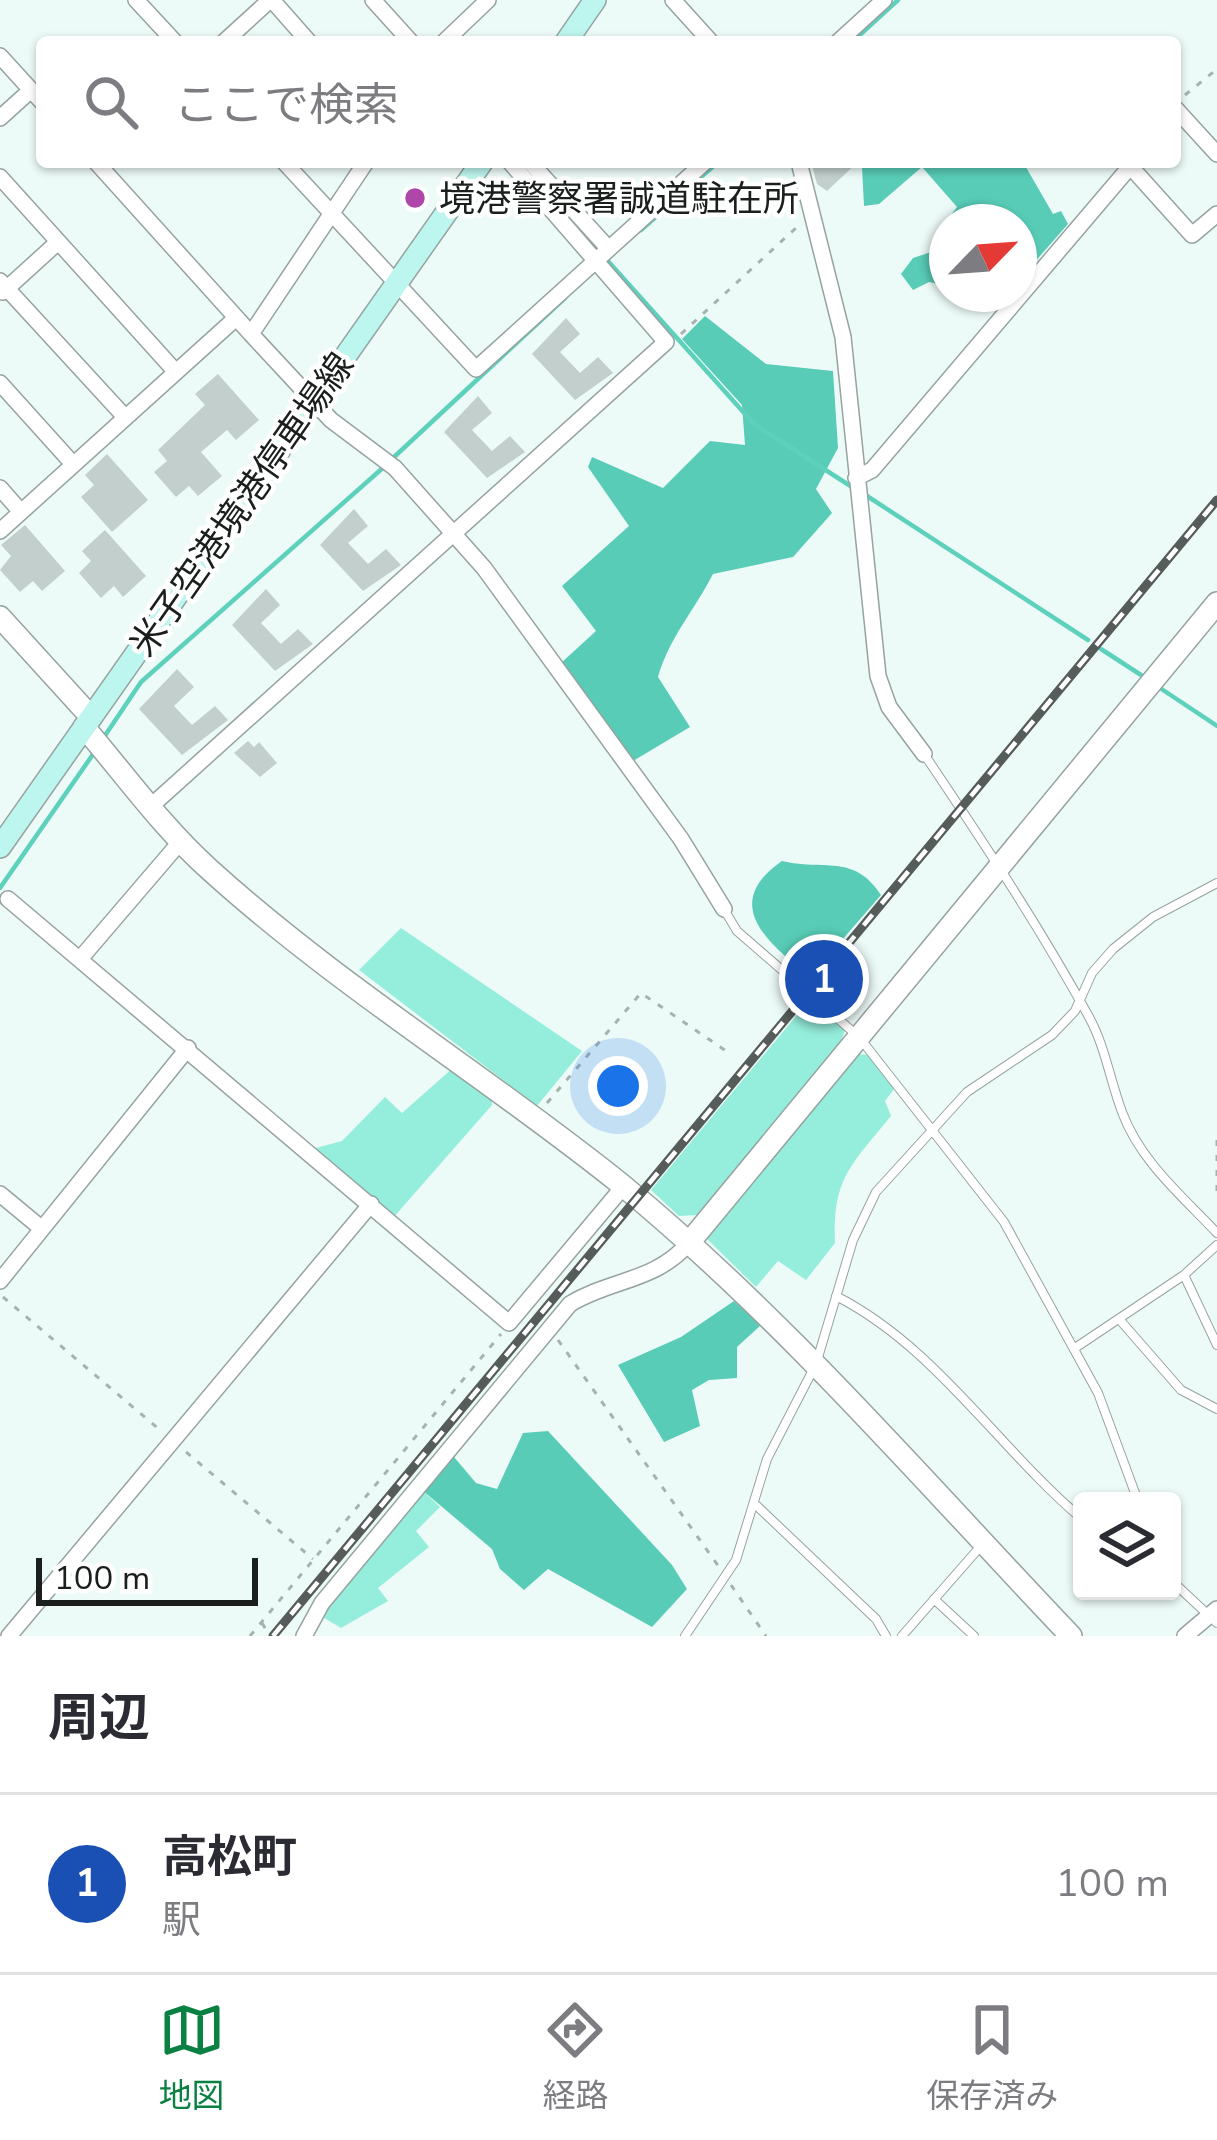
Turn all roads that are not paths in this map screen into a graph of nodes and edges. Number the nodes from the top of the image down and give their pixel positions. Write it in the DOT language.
graph roads {
  1 [pos="136,0"];
  2 [pos="271,0"];
  3 [pos="373,0"];
  4 [pos="595,0"];
  5 [pos="673,0"];
  6 [pos="884,0"];
  7 [pos="481,2"];
  8 [pos="170,36"];
  9 [pos="231,36"];
  10 [pos="304,36"];
  11 [pos="406,36"];
  12 [pos="450,36"];
  13 [pos="570,36"];
  14 [pos="706,36"];
  15 [pos="845,36"];
  16 [pos="0,56"];
  17 [pos="36,95"];
  18 [pos="36,97"];
  19 [pos="1181,114"];
  20 [pos="0,118"];
  21 [pos="1217,154"];
  22 [pos="101,168"];
  23 [pos="289,168"];
  24 [pos="362,168"];
  25 [pos="478,168"];
  26 [pos="516,168"];
  27 [pos="535,168"];
  28 [pos="698,168"];
  29 [pos="801,168"];
  30 [pos="1129,168"];
  31 [pos="1135,168"];
  32 [pos="0,177"];
  33 [pos="1217,214"];
  34 [pos="333,218"];
  35 [pos="58,242"];
  36 [pos="602,254"];
  37 [pos="394,283"];
  38 [pos="2,288"];
  39 [pos="236,318"];
  40 [pos="251,334"];
  41 [pos="175,370"];
  42 [pos="0,383"];
  43 [pos="312,402"];
  44 [pos="124,417"];
  45 [pos="73,464"];
  46 [pos="856,478"];
  47 [pos="0,488"];
  48 [pos="21,512"];
  49 [pos="0,531"];
  50 [pos="454,534"];
  51 [pos="1217,603"];
  52 [pos="0,617"];
  53 [pos="88,722"];
  54 [pos="924,754"];
  55 [pos="150,807"];
  56 [pos="181,841"];
  57 [pos="0,847"];
  58 [pos="1000,864"];
  59 [pos="1217,883"];
  60 [pos="8,899"];
  61 [pos="724,910"];
  62 [pos="80,958"];
  63 [pos="1080,1001"];
  64 [pos="859,1036"];
  65 [pos="188,1048"];
  66 [pos="932,1130"];
  67 [pos="623,1187"];
  68 [pos="0,1194"];
  69 [pos="371,1204"];
  70 [pos="41,1228"];
  71 [pos="1217,1233"];
  72 [pos="688,1244"];
  73 [pos="1217,1245"];
  74 [pos="1184,1274"];
  75 [pos="0,1282"];
  76 [pos="836,1295"];
  77 [pos="1119,1319"];
  78 [pos="1217,1345"];
  79 [pos="1075,1348"];
  80 [pos="816,1364"];
  81 [pos="1217,1409"];
  82 [pos="1135,1492"];
  83 [pos="756,1505"];
  84 [pos="1073,1510"];
  85 [pos="983,1543"];
  86 [pos="1181,1588"];
  87 [pos="934,1599"];
  88 [pos="1214,1616"];
  89 [pos="9,1636"];
  90 [pos="304,1636"];
  91 [pos="685,1636"];
  92 [pos="886,1636"];
  93 [pos="902,1636"];
  94 [pos="974,1636"];
  95 [pos="1071,1636"];
  96 [pos="1185,1636"];
  1 -- 8 [label="street"];
  2 -- 9 [label="street"];
  2 -- 10 [label="street"];
  3 -- 11 [label="street"];
  4 -- 13 [label="main road"];
  5 -- 14 [label="street"];
  6 -- 15 [label="street"];
  7 -- 12 [label="street"];
  16 -- 17 [label="street"];
  18 -- 20 [label="street"];
  19 -- 21 [label="street"];
  22 -- 39 [label="street"];
  23 -- 34 [label="street"];
  24 -- 34 [label="street"];
  25 -- 37 [label="main road, 米子空港境港停車場線"];
  26 -- 36 [label="street"];
  27 -- 36 [label="street"];
  28 -- 36 [label="street"];
  29 -- 46 [label="street"];
  30 -- 46 [label="street"];
  31 -- 33 [label="street"];
  32 -- 35 [label="street"];
  34 -- 37 [label="street"];
  34 -- 40 [label="street"];
  35 -- 38 [label="street"];
  35 -- 41 [label="street"];
  36 -- 37 [label="street"];
  36 -- 50 [label="street"];
  37 -- 43 [label="main road, 米子空港境港停車場線"];
  38 -- 44 [label="street"];
  39 -- 40 [label="street"];
  39 -- 41 [label="street"];
  40 -- 43 [label="street"];
  41 -- 44 [label="street"];
  42 -- 45 [label="street"];
  43 -- 50 [label="street"];
  43 -- 53 [label="main road, 米子空港境港停車場線"];
  44 -- 45 [label="street"];
  45 -- 48 [label="street"];
  46 -- 54 [label="street"];
  47 -- 48 [label="street"];
  48 -- 49 [label="street"];
  50 -- 55 [label="street"];
  50 -- 61 [label="street"];
  51 -- 58 [label="street"];
  52 -- 53 [label="street"];
  53 -- 55 [label="street"];
  53 -- 57 [label="main road, 米子空港境港停車場線"];
  54 -- 58 [label="lane"];
  55 -- 56 [label="street"];
  56 -- 62 [label="street"];
  56 -- 67 [label="street"];
  58 -- 63 [label="lane"];
  58 -- 64 [label="street"];
  59 -- 63 [label="lane"];
  60 -- 62 [label="street"];
  61 -- 64 [label="lane"];
  62 -- 65 [label="street"];
  63 -- 66 [label="lane"];
  63 -- 71 [label="lane"];
  64 -- 66 [label="lane"];
  64 -- 72 [label="street"];
  65 -- 69 [label="street"];
  65 -- 70 [label="street"];
  66 -- 76 [label="lane"];
  66 -- 79 [label="lane"];
  67 -- 69 [label="street"];
  67 -- 72 [label="street"];
  68 -- 70 [label="street"];
  69 -- 89 [label="street"];
  70 -- 75 [label="street"];
  72 -- 80 [label="street"];
  72 -- 90 [label="street"];
  73 -- 74 [label="lane"];
  74 -- 77 [label="lane"];
  74 -- 78 [label="lane"];
  76 -- 80 [label="lane"];
  76 -- 84 [label="lane"];
  77 -- 79 [label="lane"];
  77 -- 81 [label="lane"];
  79 -- 82 [label="lane"];
  80 -- 83 [label="lane"];
  80 -- 85 [label="street"];
  83 -- 91 [label="lane"];
  83 -- 92 [label="lane"];
  85 -- 87 [label="lane"];
  85 -- 95 [label="street"];
  86 -- 88 [label="lane"];
  87 -- 93 [label="lane"];
  87 -- 94 [label="lane"];
  88 -- 96 [label="street"];
}
